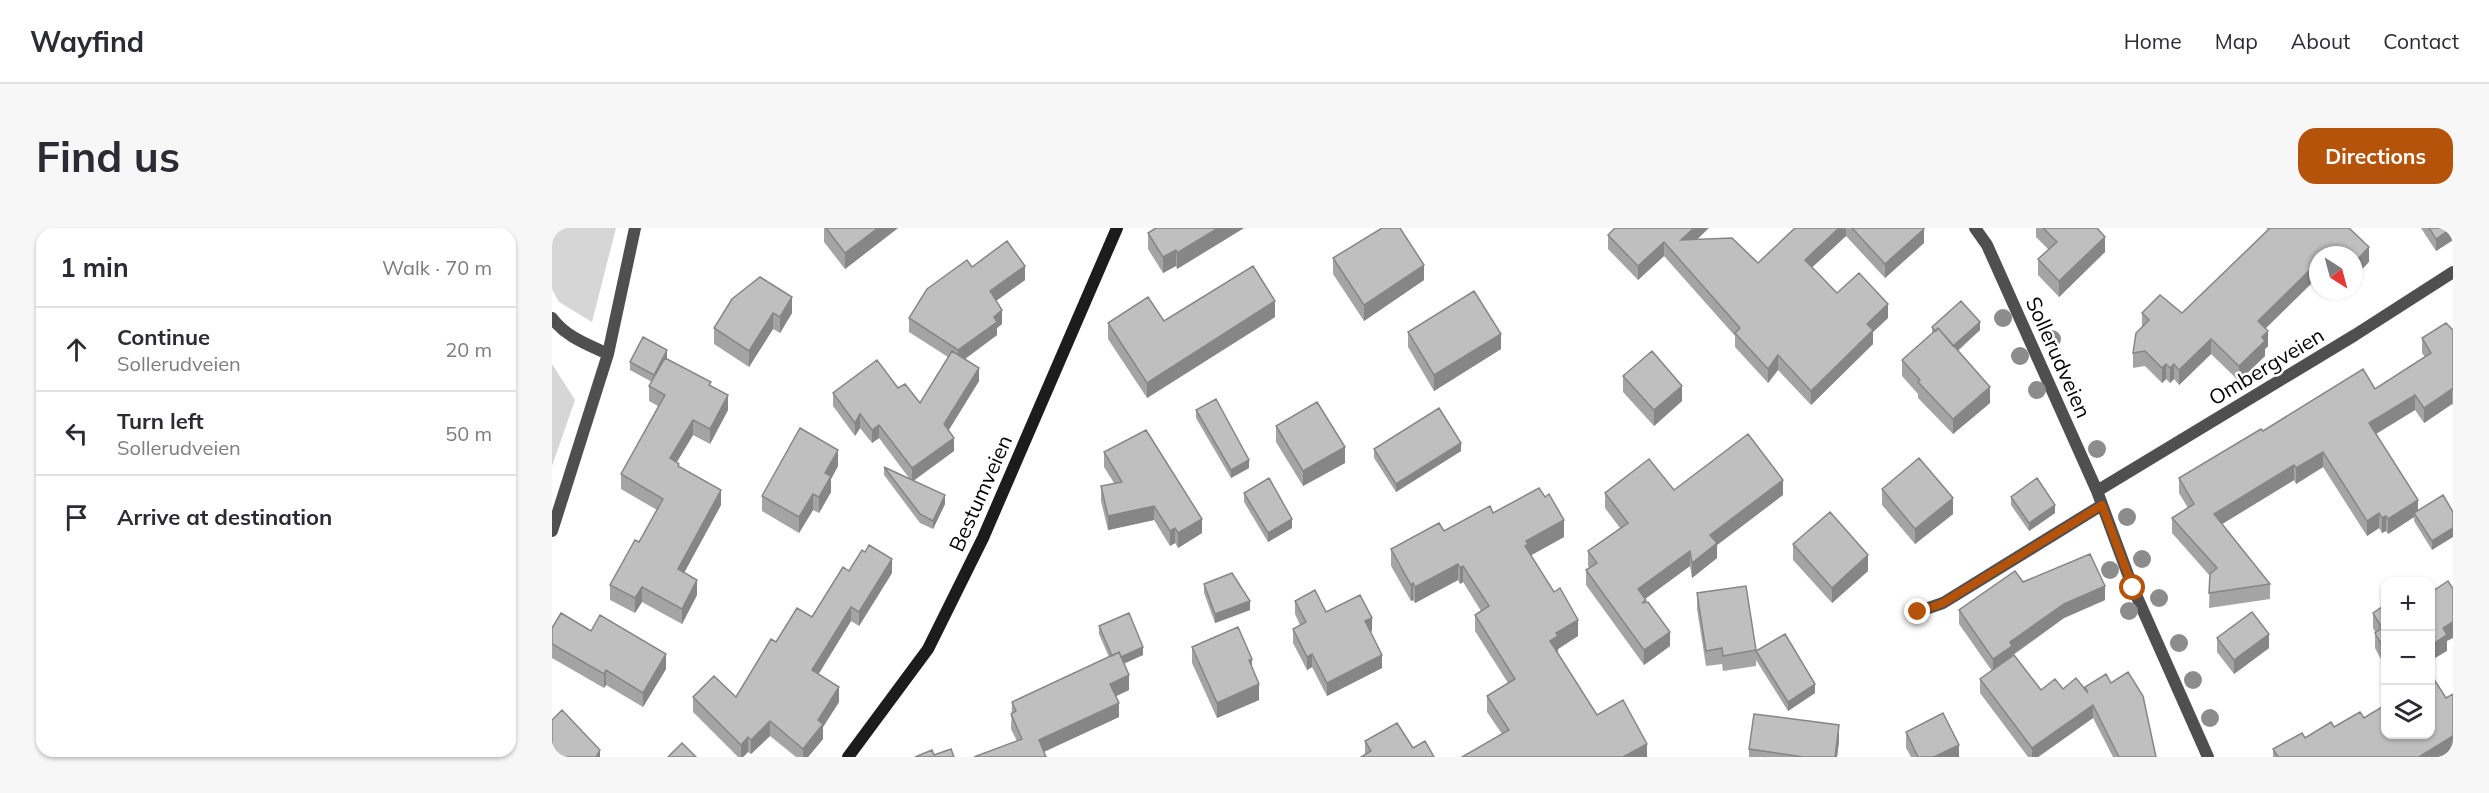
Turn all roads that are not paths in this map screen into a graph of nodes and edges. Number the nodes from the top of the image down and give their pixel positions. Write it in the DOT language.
graph roads {
  1 [pos="635,228"];
  2 [pos="1117,228"];
  3 [pos="1975,228"];
  4 [pos="2453,272"];
  5 [pos="552,318"];
  6 [pos="608,354"];
  7 [pos="2097,491"];
  8 [pos="2102,505"];
  9 [pos="552,531"];
  10 [pos="1911,614"];
  11 [pos="848,757"];
  12 [pos="2208,757"];
  1 -- 6 [label="street"];
  2 -- 11 [label="street, Bestumveien"];
  3 -- 7 [label="street, Sollerudveien"];
  4 -- 7 [label="street, Ombergveien"];
  5 -- 6 [label="street"];
  6 -- 9 [label="street"];
  7 -- 8 [label="street, Sollerudveien"];
  8 -- 10 [label="street"];
  8 -- 12 [label="street, Sollerudveien"];
}
